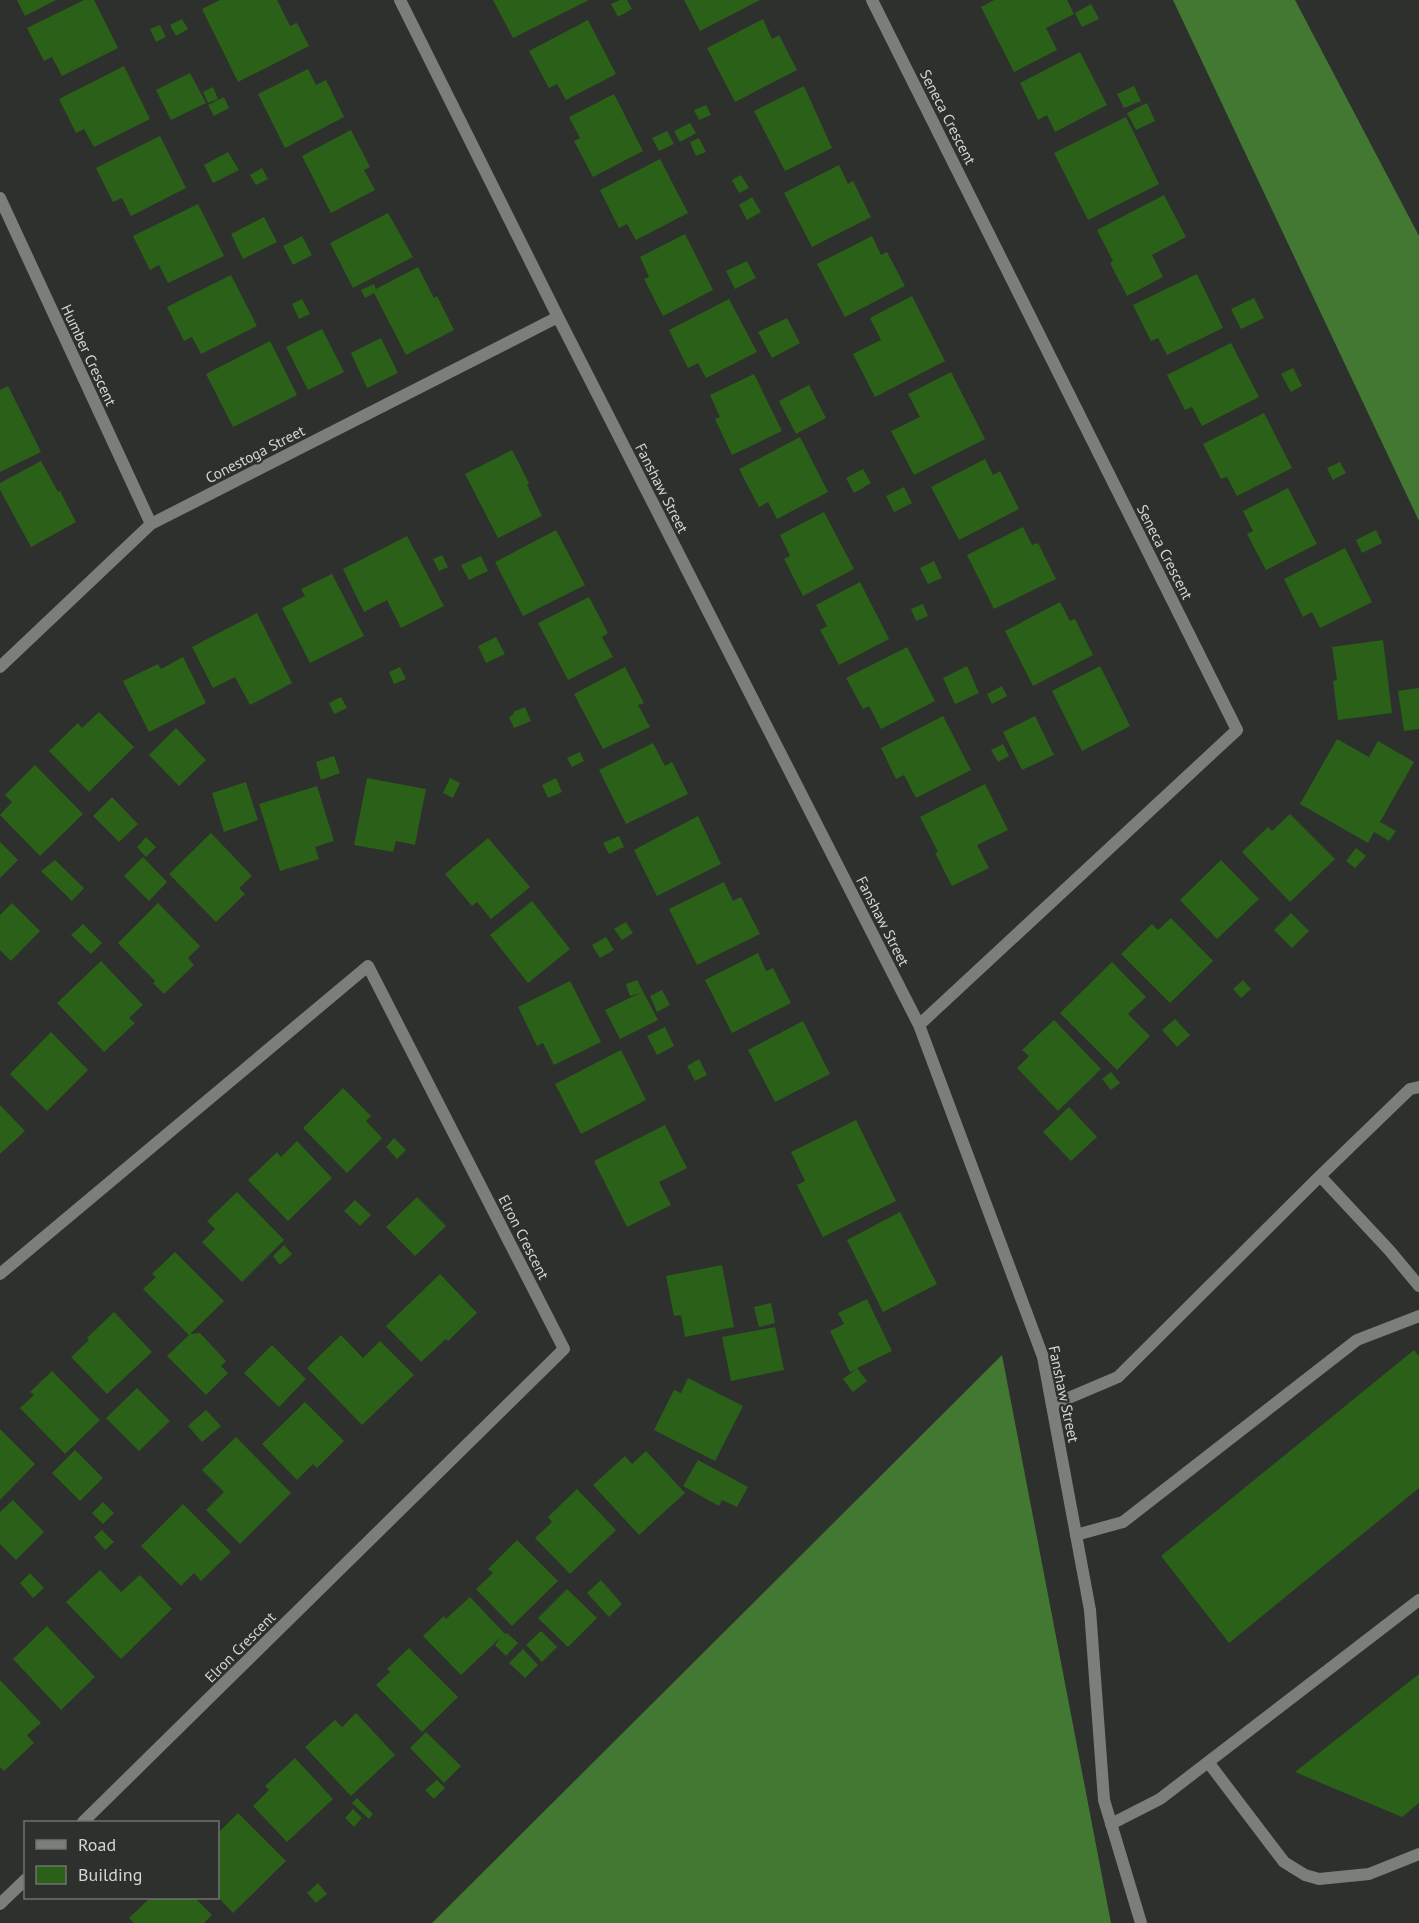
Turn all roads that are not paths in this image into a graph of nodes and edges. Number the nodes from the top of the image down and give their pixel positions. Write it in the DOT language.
graph roads {
  1 [pos="400,0"];
  2 [pos="872,0"];
  3 [pos="0,198"];
  4 [pos="558,318"];
  5 [pos="152,524"];
  6 [pos="0,667"];
  7 [pos="919,1025"];
  8 [pos="1419,1087"];
  9 [pos="1320,1176"];
  10 [pos="0,1274"];
  11 [pos="1419,1286"];
  12 [pos="1419,1316"];
  13 [pos="1052,1405"];
  14 [pos="1076,1535"];
  15 [pos="1419,1600"];
  16 [pos="1208,1762"];
  17 [pos="84,1821"];
  18 [pos="1111,1824"];
  19 [pos="1419,1854"];
  20 [pos="24,1881"];
  21 [pos="0,1904"];
  22 [pos="1141,1923"];
  1 -- 4 [label="street, Fanshaw Street"];
  2 -- 7 [label="street, Seneca Crescent"];
  3 -- 5 [label="street, Humber Crescent"];
  4 -- 5 [label="street, Conestoga Street"];
  4 -- 7 [label="street, Fanshaw Street"];
  5 -- 6 [label="street, Conestoga Street"];
  7 -- 13 [label="street, Fanshaw Street"];
  8 -- 9 [label="street"];
  9 -- 11 [label="street"];
  9 -- 13 [label="street"];
  10 -- 17 [label="street, Elron Crescent"];
  12 -- 14 [label="street"];
  13 -- 14 [label="street, Fanshaw Street"];
  14 -- 18 [label="street, Fanshaw Street"];
  15 -- 16 [label="street"];
  16 -- 18 [label="street"];
  16 -- 19 [label="street"];
  18 -- 22 [label="street, Fanshaw Street"];
  20 -- 21 [label="street"];
}
